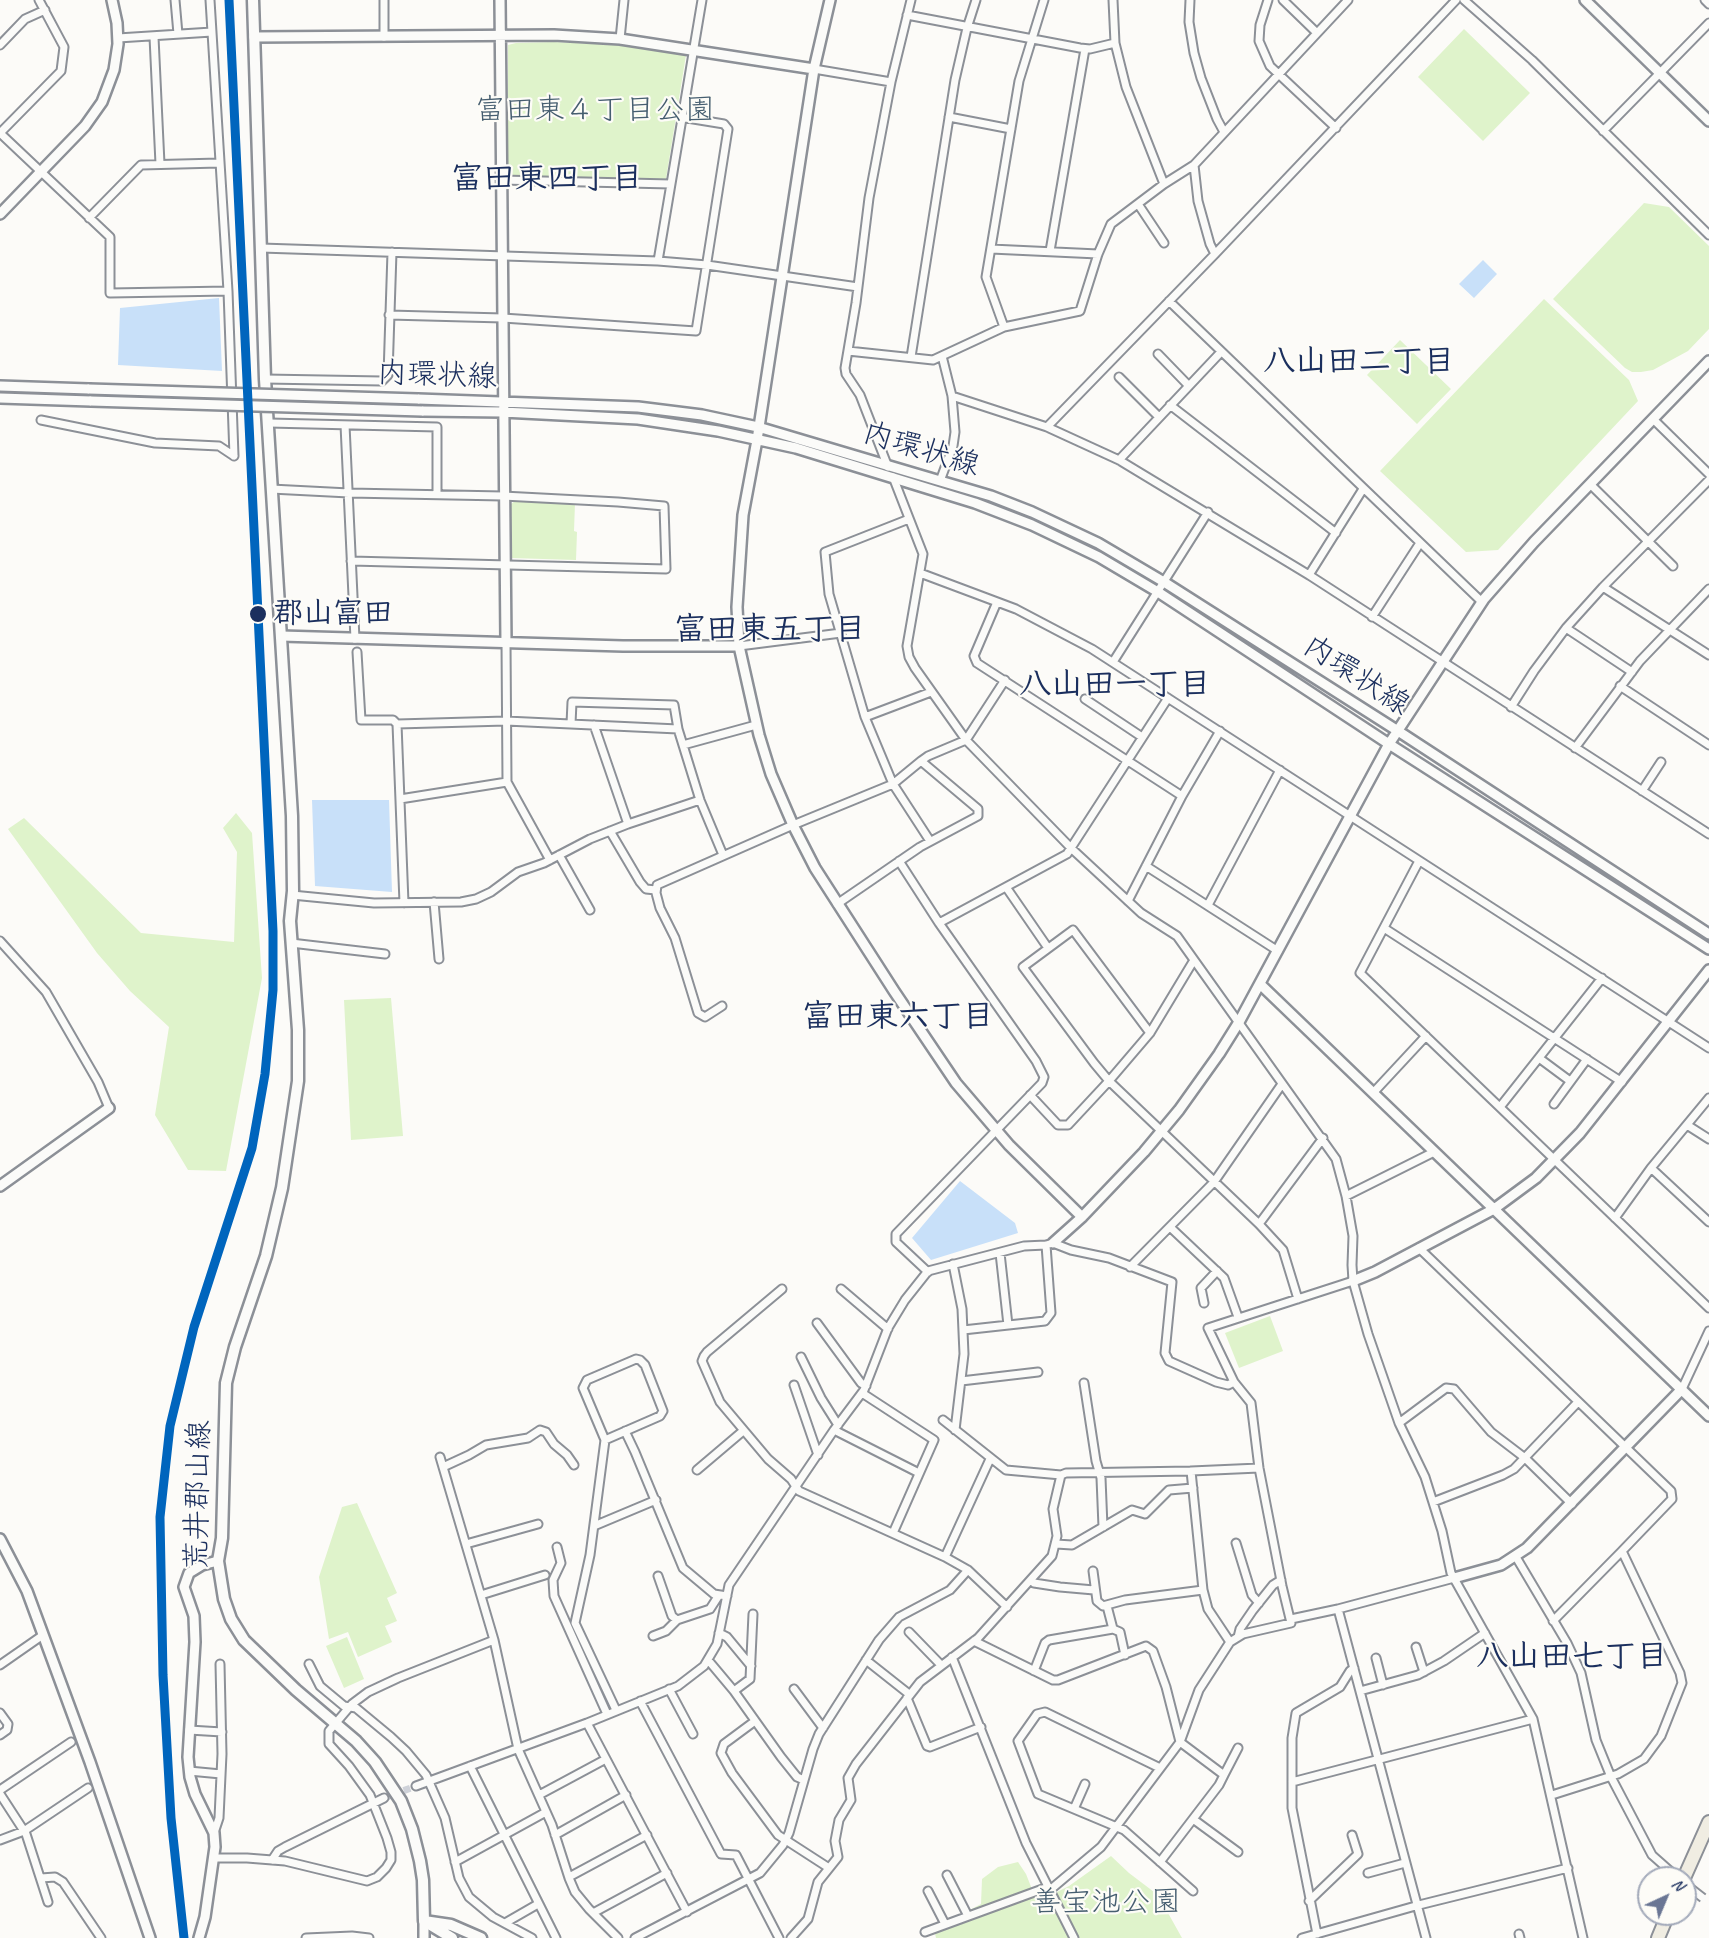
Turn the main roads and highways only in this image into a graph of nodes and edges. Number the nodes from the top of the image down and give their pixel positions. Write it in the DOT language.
graph roads {
  1 [pos="254,0"];
  2 [pos="1709,1822"];
  3 [pos="1709,1840"];
  4 [pos="1689,1866"];
  5 [pos="1697,1868"];
  6 [pos="424,1921"];
  7 [pos="452,1938"];
  8 [pos="481,1938"];
  1 -- 6 [label="main road, 荒井郡山線"];
  2 -- 4 [label="highway"];
  3 -- 5 [label="highway"];
  6 -- 7 [label="main road"];
  6 -- 8 [label="main road"];
}
